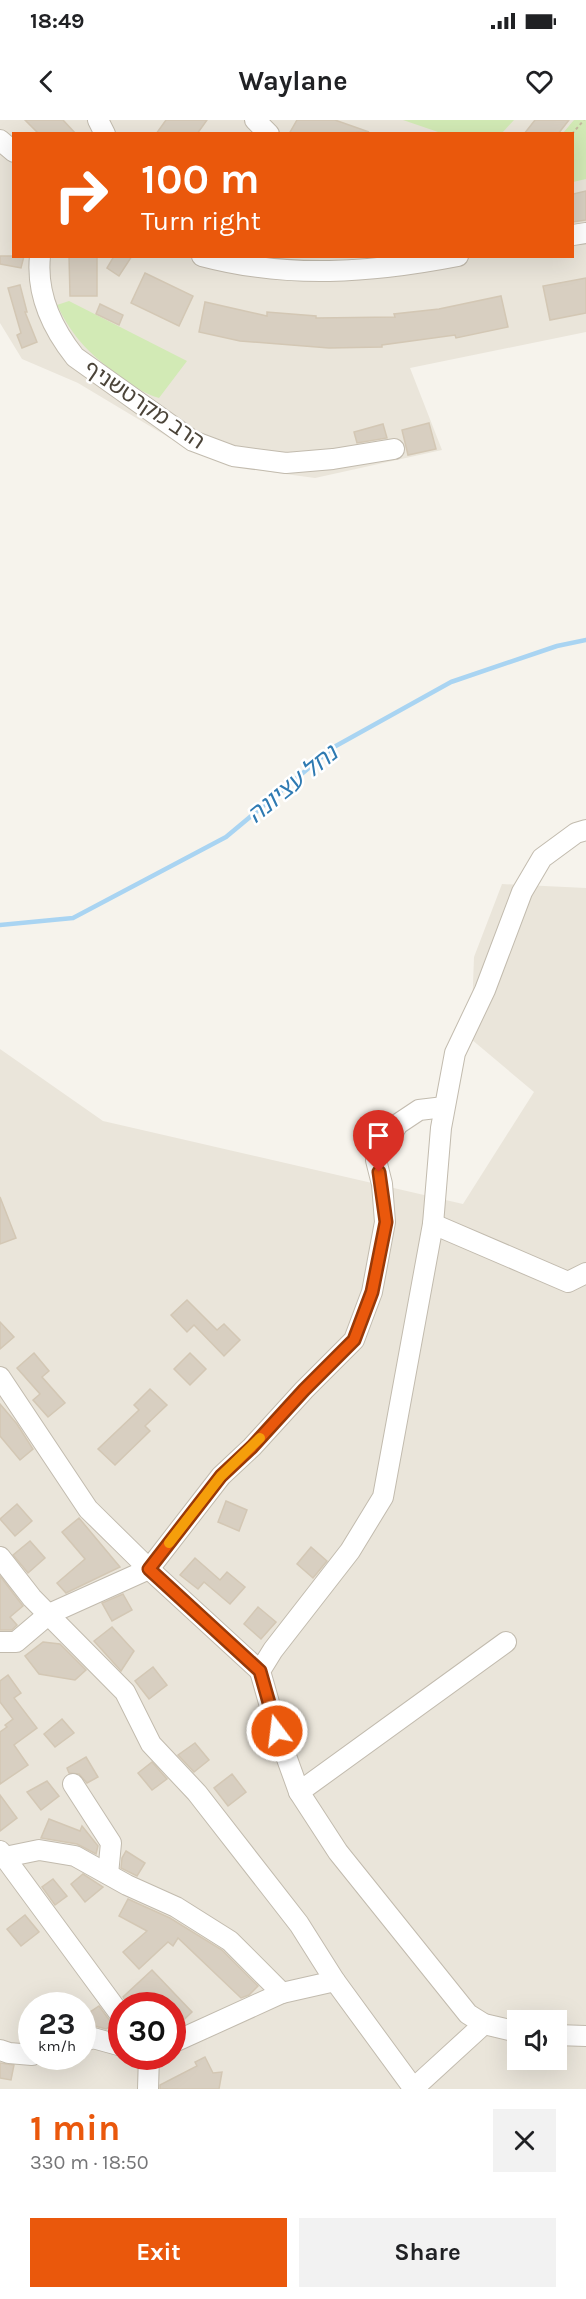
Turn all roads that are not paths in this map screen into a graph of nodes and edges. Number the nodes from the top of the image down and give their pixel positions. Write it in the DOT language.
graph roads {
  1 [pos="255,120"];
  2 [pos="267,132"];
  3 [pos="0,140"];
  4 [pos="12,150"];
  5 [pos="40,258"];
  6 [pos="209,258"];
  7 [pos="448,258"];
  8 [pos="394,449"];
  9 [pos="586,830"];
  10 [pos="444,1107"];
  11 [pos="433,1224"];
  12 [pos="586,1273"];
  13 [pos="0,1377"];
  14 [pos="0,1557"];
  15 [pos="149,1569"];
  16 [pos="50,1614"];
  17 [pos="0,1641"];
  18 [pos="506,1642"];
  19 [pos="260,1671"];
  20 [pos="73,1784"];
  21 [pos="299,1792"];
  22 [pos="2,1854"];
  23 [pos="108,1874"];
  24 [pos="335,1981"];
  25 [pos="282,1994"];
  26 [pos="108,1998"];
  27 [pos="484,2024"];
  28 [pos="507,2029"];
  29 [pos="567,2035"];
  30 [pos="586,2036"];
  31 [pos="186,2037"];
  32 [pos="0,2050"];
  33 [pos="18,2054"];
  34 [pos="149,2070"];
  35 [pos="148,2089"];
  36 [pos="414,2089"];
  1 -- 2 [label="street"];
  3 -- 4 [label="street"];
  5 -- 8 [label="street, הרב מקרטשניף"];
  6 -- 7 [label="street"];
  9 -- 10 [label="street"];
  10 -- 11 [label="street"];
  10 -- 15 [label="street"];
  11 -- 12 [label="street"];
  11 -- 19 [label="street"];
  13 -- 15 [label="street"];
  14 -- 16 [label="street"];
  15 -- 16 [label="street"];
  15 -- 19 [label="street"];
  16 -- 17 [label="street"];
  16 -- 24 [label="street"];
  18 -- 21 [label="street"];
  19 -- 21 [label="street"];
  20 -- 23 [label="street"];
  21 -- 27 [label="street"];
  22 -- 23 [label="street"];
  22 -- 26 [label="street"];
  23 -- 25 [label="street"];
  24 -- 25 [label="street"];
  24 -- 36 [label="street"];
  25 -- 31 [label="street"];
  27 -- 28 [label="street"];
  27 -- 36 [label="street"];
  29 -- 30 [label="street"];
  32 -- 33 [label="street"];
  34 -- 35 [label="street"];
}
